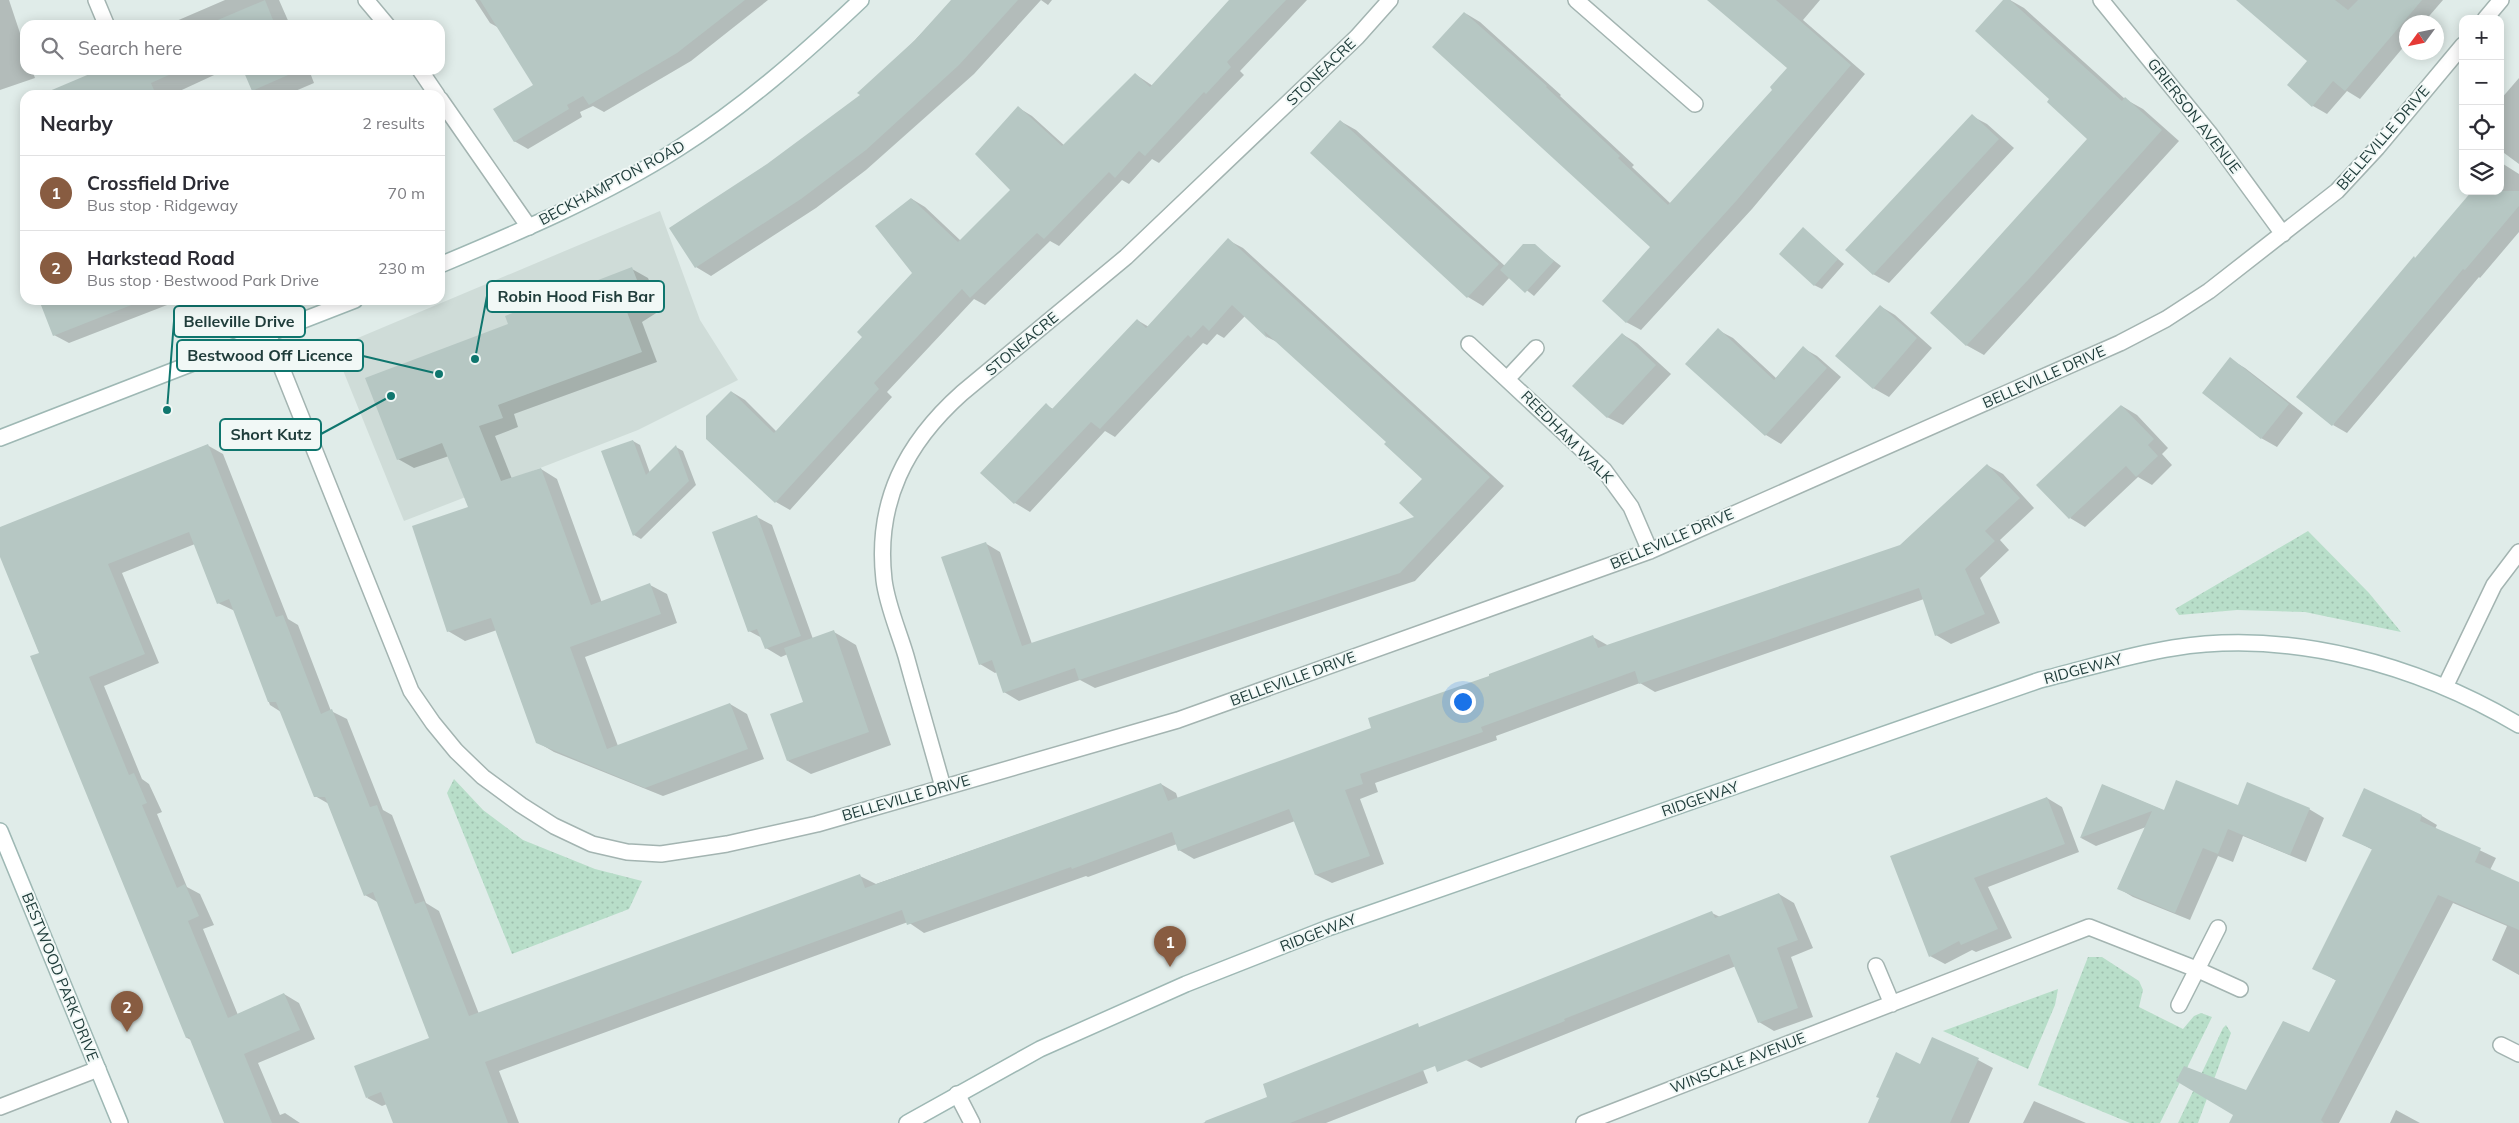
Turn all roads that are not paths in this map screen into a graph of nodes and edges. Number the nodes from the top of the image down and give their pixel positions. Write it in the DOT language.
graph roads {
  1 [pos="96,0"];
  2 [pos="366,0"];
  3 [pos="861,0"];
  4 [pos="1390,0"];
  5 [pos="1576,0"];
  6 [pos="2101,0"];
  7 [pos="2500,0"];
  8 [pos="2488,15"];
  9 [pos="104,20"];
  10 [pos="383,20"];
  11 [pos="2459,50"];
  12 [pos="423,75"];
  13 [pos="434,90"];
  14 [pos="1695,104"];
  15 [pos="445,106"];
  16 [pos="529,227"];
  17 [pos="2283,234"];
  18 [pos="445,263"];
  19 [pos="342,305"];
  20 [pos="268,334"];
  21 [pos="1470,344"];
  22 [pos="1536,348"];
  23 [pos="1507,379"];
  24 [pos="0,438"];
  25 [pos="1650,551"];
  26 [pos="2519,552"];
  27 [pos="2445,687"];
  28 [pos="2519,725"];
  29 [pos="944,787"];
  30 [pos="0,831"];
  31 [pos="2218,928"];
  32 [pos="1876,966"];
  33 [pos="2196,969"];
  34 [pos="2240,989"];
  35 [pos="1892,1004"];
  36 [pos="2179,1005"];
  37 [pos="2501,1044"];
  38 [pos="2519,1054"];
  39 [pos="98,1069"];
  40 [pos="957,1094"];
  41 [pos="0,1107"];
  42 [pos="120,1123"];
  43 [pos="907,1123"];
  44 [pos="972,1123"];
  45 [pos="1584,1123"];
  1 -- 9 [label="street"];
  2 -- 10 [label="street"];
  3 -- 16 [label="street, BECKHAMPTON ROAD"];
  4 -- 29 [label="street, STONEACRE"];
  5 -- 14 [label="street"];
  6 -- 17 [label="street, GRIERSON AVENUE"];
  7 -- 8 [label="street"];
  11 -- 17 [label="street, BELLEVILLE DRIVE"];
  12 -- 13 [label="street"];
  15 -- 16 [label="street"];
  16 -- 18 [label="street, BECKHAMPTON ROAD"];
  17 -- 25 [label="street, BELLEVILLE DRIVE"];
  19 -- 20 [label="street"];
  20 -- 24 [label="street"];
  20 -- 29 [label="street, BELLEVILLE DRIVE"];
  21 -- 23 [label="street, REEDHAM WALK"];
  22 -- 23 [label="street, REEDHAM WALK"];
  23 -- 25 [label="street, REEDHAM WALK"];
  25 -- 29 [label="street, BELLEVILLE DRIVE"];
  26 -- 27 [label="street"];
  27 -- 28 [label="street, RIDGEWAY"];
  27 -- 40 [label="street, RIDGEWAY"];
  30 -- 39 [label="street, BESTWOOD PARK DRIVE"];
  31 -- 33 [label="street"];
  32 -- 35 [label="street"];
  33 -- 34 [label="street, WINSCALE AVENUE"];
  33 -- 35 [label="street, WINSCALE AVENUE"];
  33 -- 36 [label="street"];
  35 -- 45 [label="street, WINSCALE AVENUE"];
  37 -- 38 [label="street"];
  39 -- 41 [label="street"];
  39 -- 42 [label="street, BESTWOOD PARK DRIVE"];
  40 -- 43 [label="street, RIDGEWAY"];
  40 -- 44 [label="street"];
}
